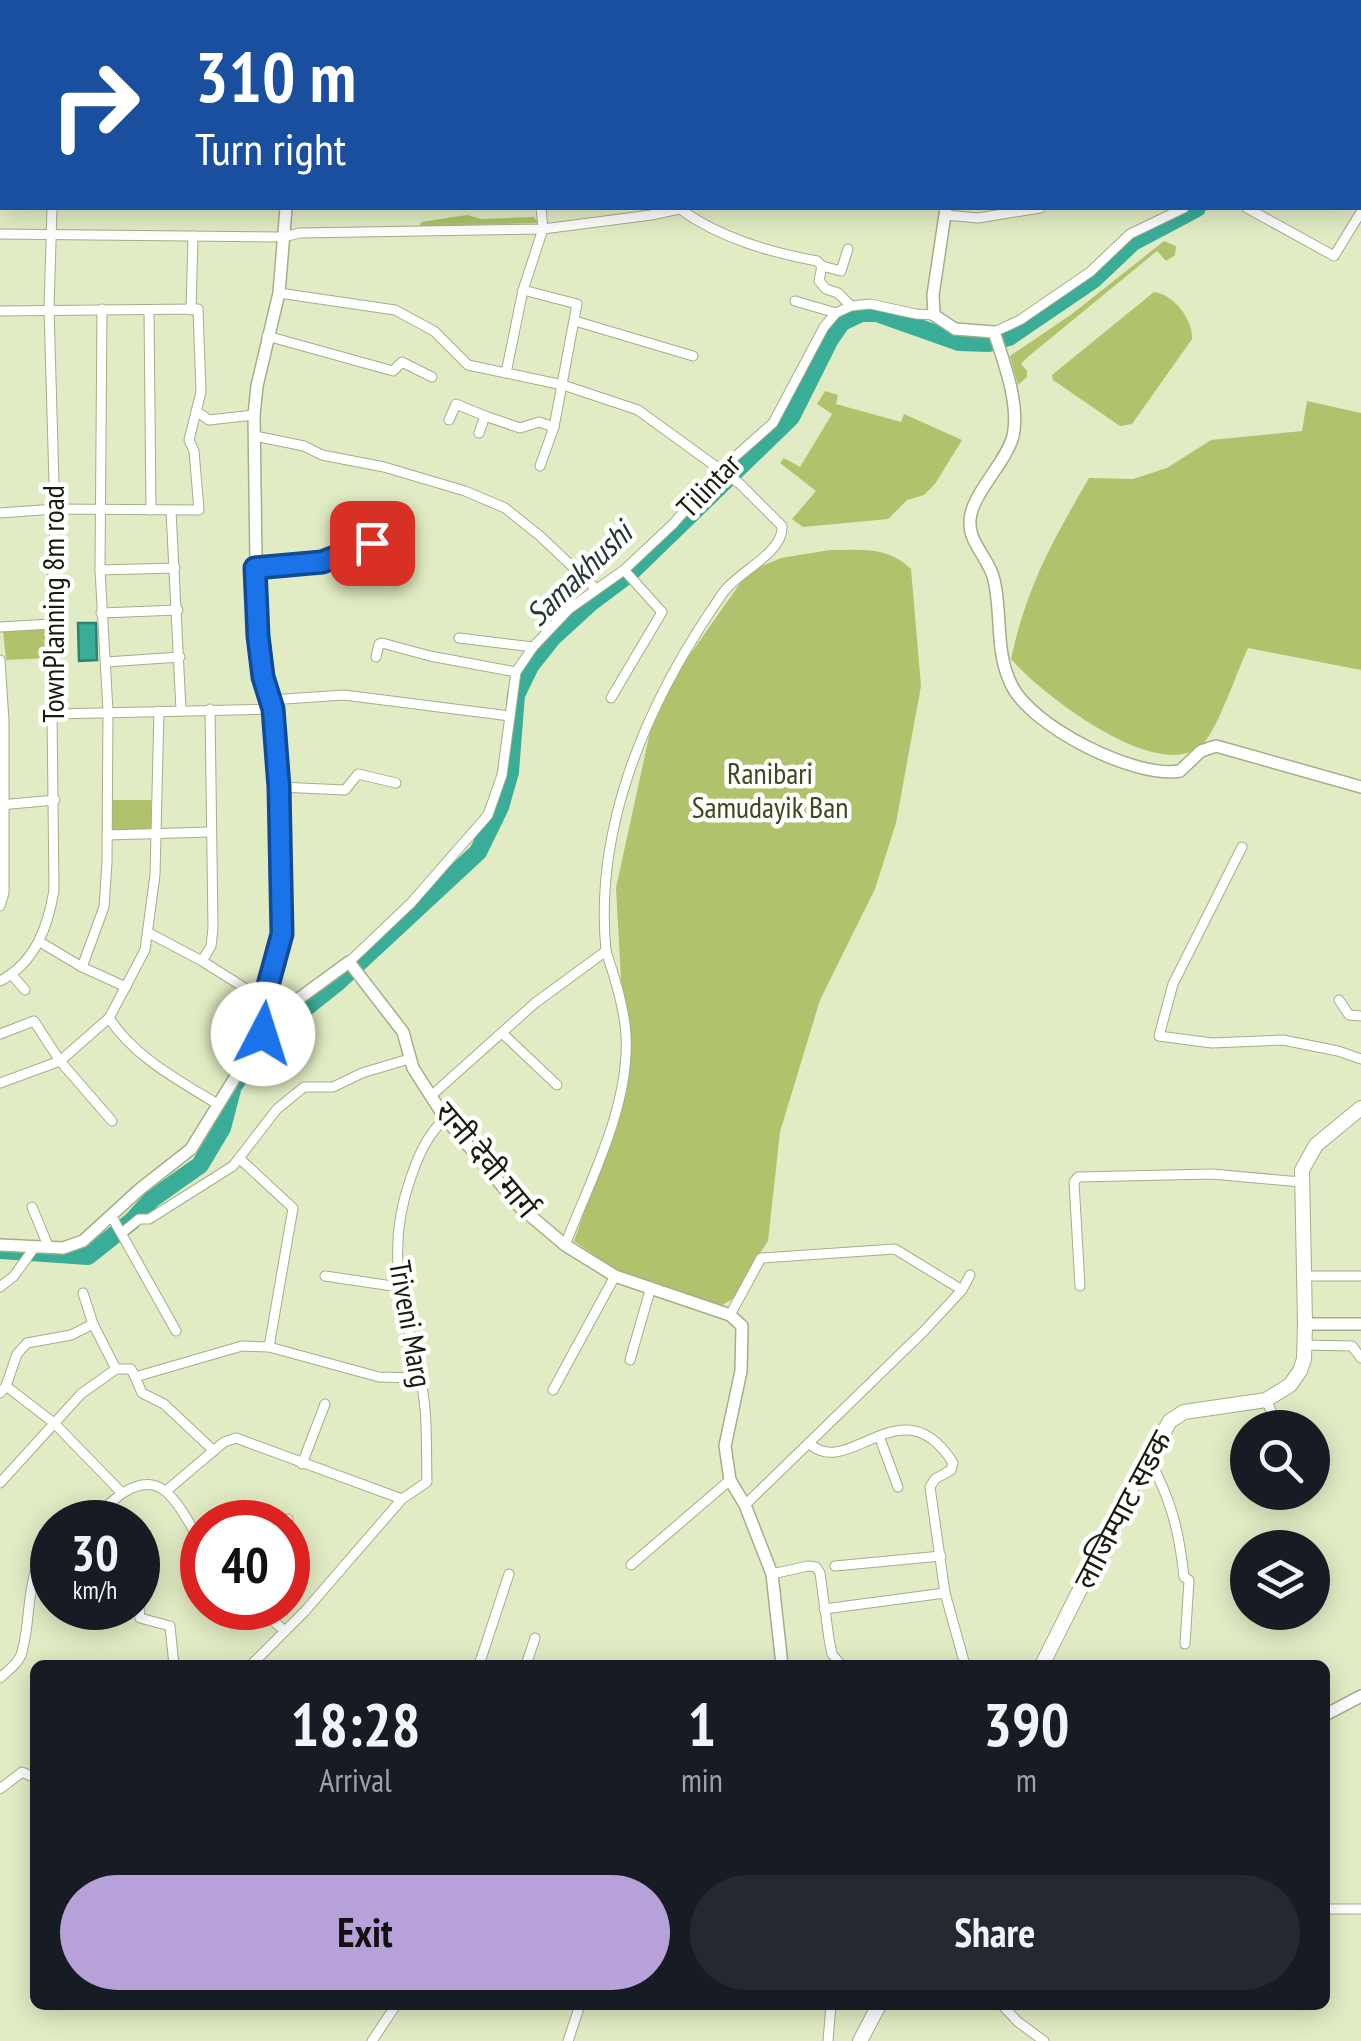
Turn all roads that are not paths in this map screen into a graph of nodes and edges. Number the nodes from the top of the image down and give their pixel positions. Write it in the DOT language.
graph roads {
  1 [pos="52,210"];
  2 [pos="286,210"];
  3 [pos="541,210"];
  4 [pos="669,210"];
  5 [pos="685,210"];
  6 [pos="1028,210"];
  7 [pos="1180,210"];
  8 [pos="1251,210"];
  9 [pos="946,211"];
  10 [pos="1361,212"];
  11 [pos="543,229"];
  12 [pos="0,234"];
  13 [pos="52,234"];
  14 [pos="193,236"];
  15 [pos="283,237"];
  16 [pos="848,249"];
  17 [pos="822,266"];
  18 [pos="523,290"];
  19 [pos="278,294"];
  20 [pos="794,300"];
  21 [pos="851,306"];
  22 [pos="49,309"];
  23 [pos="102,309"];
  24 [pos="150,310"];
  25 [pos="190,310"];
  26 [pos="0,311"];
  27 [pos="836,313"];
  28 [pos="934,315"];
  29 [pos="575,321"];
  30 [pos="995,335"];
  31 [pos="267,336"];
  32 [pos="694,356"];
  33 [pos="506,373"];
  34 [pos="432,377"];
  35 [pos="563,386"];
  36 [pos="196,411"];
  37 [pos="254,415"];
  38 [pos="486,416"];
  39 [pos="449,420"];
  40 [pos="554,426"];
  41 [pos="478,433"];
  42 [pos="255,436"];
  43 [pos="540,466"];
  44 [pos="721,468"];
  45 [pos="55,509"];
  46 [pos="100,509"];
  47 [pos="152,510"];
  48 [pos="171,511"];
  49 [pos="0,513"];
  50 [pos="372,543"];
  51 [pos="175,568"];
  52 [pos="255,568"];
  53 [pos="100,570"];
  54 [pos="624,570"];
  55 [pos="595,588"];
  56 [pos="178,610"];
  57 [pos="101,614"];
  58 [pos="51,624"];
  59 [pos="0,627"];
  60 [pos="458,638"];
  61 [pos="532,647"];
  62 [pos="180,657"];
  63 [pos="376,657"];
  64 [pos="0,660"];
  65 [pos="106,662"];
  66 [pos="516,672"];
  67 [pos="611,698"];
  68 [pos="271,704"];
  69 [pos="210,709"];
  70 [pos="182,710"];
  71 [pos="108,711"];
  72 [pos="159,711"];
  73 [pos="54,714"];
  74 [pos="510,716"];
  75 [pos="2,721"];
  76 [pos="396,783"];
  77 [pos="1361,786"];
  78 [pos="279,787"];
  79 [pos="55,800"];
  80 [pos="1,805"];
  81 [pos="210,832"];
  82 [pos="154,834"];
  83 [pos="107,835"];
  84 [pos="1242,847"];
  85 [pos="0,906"];
  86 [pos="149,934"];
  87 [pos="40,942"];
  88 [pos="606,951"];
  89 [pos="202,962"];
  90 [pos="349,962"];
  91 [pos="82,967"];
  92 [pos="12,975"];
  93 [pos="0,981"];
  94 [pos="126,986"];
  95 [pos="26,990"];
  96 [pos="264,1000"];
  97 [pos="1339,1000"];
  98 [pos="1361,1016"];
  99 [pos="108,1018"];
  100 [pos="272,1019"];
  101 [pos="0,1034"];
  102 [pos="502,1034"];
  103 [pos="409,1059"];
  104 [pos="1361,1059"];
  105 [pos="60,1061"];
  106 [pos="0,1084"];
  107 [pos="557,1085"];
  108 [pos="432,1095"];
  109 [pos="218,1105"];
  110 [pos="1361,1108"];
  111 [pos="445,1118"];
  112 [pos="112,1121"];
  113 [pos="240,1159"];
  114 [pos="1301,1182"];
  115 [pos="32,1207"];
  116 [pos="118,1225"];
  117 [pos="0,1245"];
  118 [pos="565,1246"];
  119 [pos="49,1248"];
  120 [pos="32,1252"];
  121 [pos="326,1276"];
  122 [pos="615,1276"];
  123 [pos="970,1276"];
  124 [pos="1304,1276"];
  125 [pos="1361,1276"];
  126 [pos="1080,1286"];
  127 [pos="0,1287"];
  128 [pos="400,1287"];
  129 [pos="651,1287"];
  130 [pos="962,1290"];
  131 [pos="83,1292"];
  132 [pos="730,1315"];
  133 [pos="93,1324"];
  134 [pos="1305,1324"];
  135 [pos="1361,1324"];
  136 [pos="176,1331"];
  137 [pos="1304,1345"];
  138 [pos="269,1347"];
  139 [pos="1361,1358"];
  140 [pos="630,1360"];
  141 [pos="116,1369"];
  142 [pos="135,1377"];
  143 [pos="420,1378"];
  144 [pos="3,1389"];
  145 [pos="553,1390"];
  146 [pos="1266,1400"];
  147 [pos="325,1404"];
  148 [pos="1271,1410"];
  149 [pos="54,1424"];
  150 [pos="878,1436"];
  151 [pos="809,1443"];
  152 [pos="214,1451"];
  153 [pos="1148,1456"];
  154 [pos="302,1464"];
  155 [pos="730,1480"];
  156 [pos="0,1483"];
  157 [pos="898,1488"];
  158 [pos="166,1492"];
  159 [pos="122,1493"];
  160 [pos="402,1499"];
  161 [pos="115,1500"];
  162 [pos="745,1505"];
  163 [pos="180,1512"];
  164 [pos="941,1556"];
  165 [pos="631,1564"];
  166 [pos="834,1566"];
  167 [pos="509,1574"];
  168 [pos="772,1574"];
  169 [pos="30,1590"];
  170 [pos="945,1593"];
  171 [pos="824,1609"];
  172 [pos="160,1625"];
  173 [pos="285,1631"];
  174 [pos="535,1638"];
  175 [pos="1185,1644"];
  176 [pos="173,1660"];
  177 [pos="256,1660"];
  178 [pos="481,1660"];
  179 [pos="528,1660"];
  180 [pos="781,1660"];
  181 [pos="837,1660"];
  182 [pos="964,1660"];
  183 [pos="1045,1660"];
  184 [pos="0,1678"];
  185 [pos="1361,1696"];
  186 [pos="1330,1712"];
  187 [pos="30,1776"];
  188 [pos="0,1789"];
  189 [pos="1330,1909"];
  190 [pos="1361,1909"];
  191 [pos="393,2010"];
  192 [pos="578,2010"];
  193 [pos="831,2010"];
  194 [pos="876,2010"];
  195 [pos="1008,2010"];
  196 [pos="372,2041"];
  197 [pos="568,2041"];
  198 [pos="828,2041"];
  199 [pos="860,2041"];
  200 [pos="1044,2041"];
  1 -- 13 [label="street, TownPlanning 8m road"];
  2 -- 15 [label="street"];
  3 -- 11 [label="street"];
  4 -- 11 [label="street"];
  5 -- 17 [label="street"];
  6 -- 9 [label="street"];
  7 -- 30 [label="street"];
  8 -- 10 [label="street"];
  9 -- 28 [label="street"];
  11 -- 15 [label="street"];
  11 -- 18 [label="street"];
  12 -- 13 [label="street"];
  13 -- 14 [label="street"];
  13 -- 22 [label="street, TownPlanning 8m road"];
  14 -- 15 [label="street"];
  14 -- 25 [label="street"];
  15 -- 19 [label="street"];
  16 -- 17 [label="street"];
  17 -- 21 [label="street"];
  18 -- 29 [label="street"];
  18 -- 33 [label="street"];
  19 -- 31 [label="street"];
  19 -- 33 [label="street"];
  20 -- 27 [label="street"];
  21 -- 27 [label="street"];
  21 -- 28 [label="street"];
  22 -- 23 [label="street"];
  22 -- 26 [label="street"];
  22 -- 45 [label="street, TownPlanning 8m road"];
  23 -- 24 [label="street"];
  23 -- 46 [label="street"];
  24 -- 25 [label="street"];
  24 -- 47 [label="street"];
  25 -- 36 [label="street"];
  27 -- 44 [label="street, Tilintar"];
  28 -- 30 [label="street"];
  29 -- 32 [label="street"];
  29 -- 35 [label="street"];
  30 -- 77 [label="street"];
  31 -- 34 [label="street"];
  31 -- 37 [label="street"];
  33 -- 35 [label="street"];
  35 -- 40 [label="street"];
  35 -- 44 [label="street"];
  36 -- 37 [label="street"];
  36 -- 48 [label="street"];
  37 -- 42 [label="street"];
  38 -- 39 [label="street"];
  38 -- 40 [label="street"];
  38 -- 41 [label="street"];
  40 -- 43 [label="street"];
  42 -- 52 [label="street"];
  42 -- 55 [label="street"];
  44 -- 54 [label="street, Tilintar"];
  44 -- 88 [label="street"];
  45 -- 46 [label="street"];
  45 -- 49 [label="street"];
  45 -- 58 [label="street, TownPlanning 8m road"];
  46 -- 47 [label="street"];
  46 -- 53 [label="street"];
  47 -- 48 [label="street"];
  48 -- 51 [label="street"];
  50 -- 52 [label="street"];
  51 -- 53 [label="street"];
  51 -- 56 [label="street"];
  52 -- 68 [label="street"];
  53 -- 57 [label="street"];
  54 -- 55 [label="street, Tilintar"];
  54 -- 67 [label="street"];
  55 -- 61 [label="street, Tilintar"];
  56 -- 57 [label="street"];
  56 -- 62 [label="street"];
  57 -- 65 [label="street"];
  58 -- 59 [label="street"];
  58 -- 73 [label="street, TownPlanning 8m road"];
  60 -- 61 [label="street"];
  61 -- 66 [label="street, Tilintar"];
  62 -- 65 [label="street"];
  62 -- 70 [label="street"];
  63 -- 66 [label="street"];
  64 -- 75 [label="street"];
  65 -- 71 [label="street"];
  66 -- 74 [label="street, Tilintar"];
  68 -- 69 [label="street"];
  68 -- 74 [label="street"];
  68 -- 78 [label="street"];
  69 -- 70 [label="street"];
  69 -- 81 [label="street"];
  70 -- 72 [label="street"];
  71 -- 72 [label="street"];
  71 -- 73 [label="street"];
  71 -- 83 [label="street"];
  72 -- 82 [label="street"];
  73 -- 79 [label="street, TownPlanning 8m road"];
  74 -- 90 [label="street, Tilintar"];
  75 -- 80 [label="street"];
  76 -- 78 [label="street"];
  78 -- 96 [label="street"];
  79 -- 80 [label="street"];
  79 -- 87 [label="street, TownPlanning 8m road"];
  80 -- 85 [label="street"];
  81 -- 82 [label="street"];
  81 -- 89 [label="street"];
  82 -- 83 [label="street"];
  82 -- 86 [label="street"];
  83 -- 91 [label="street"];
  84 -- 104 [label="street"];
  86 -- 89 [label="street"];
  86 -- 94 [label="street"];
  87 -- 91 [label="street"];
  87 -- 92 [label="street, TownPlanning 8m road"];
  88 -- 102 [label="street"];
  88 -- 118 [label="street"];
  89 -- 96 [label="street"];
  90 -- 100 [label="street"];
  90 -- 103 [label="street, रानी देवी मार्ग"];
  91 -- 94 [label="street"];
  92 -- 93 [label="street, TownPlanning 8m road"];
  92 -- 95 [label="street"];
  94 -- 99 [label="street"];
  96 -- 100 [label="street"];
  97 -- 98 [label="street"];
  99 -- 105 [label="street"];
  99 -- 109 [label="street"];
  100 -- 109 [label="street"];
  101 -- 105 [label="street"];
  102 -- 107 [label="street"];
  102 -- 108 [label="street"];
  103 -- 108 [label="street, रानी देवी मार्ग"];
  103 -- 113 [label="street"];
  105 -- 106 [label="street"];
  105 -- 112 [label="street"];
  108 -- 111 [label="street, रानी देवी मार्ग"];
  109 -- 116 [label="street"];
  110 -- 114 [label="main road"];
  111 -- 118 [label="street, रानी देवी मार्ग"];
  111 -- 128 [label="street, Triveni Marg"];
  113 -- 116 [label="street"];
  113 -- 138 [label="street"];
  114 -- 124 [label="main road"];
  114 -- 126 [label="street"];
  115 -- 119 [label="street"];
  116 -- 119 [label="street"];
  116 -- 136 [label="street"];
  117 -- 120 [label="street"];
  118 -- 122 [label="street, रानी देवी मार्ग"];
  119 -- 120 [label="street"];
  120 -- 127 [label="street"];
  121 -- 128 [label="street"];
  122 -- 129 [label="street, रानी देवी मार्ग"];
  122 -- 145 [label="street"];
  123 -- 130 [label="street"];
  124 -- 125 [label="street"];
  124 -- 134 [label="main road"];
  128 -- 143 [label="street, Triveni Marg"];
  129 -- 132 [label="street, रानी देवी मार्ग"];
  129 -- 140 [label="street"];
  130 -- 132 [label="street"];
  130 -- 151 [label="street"];
  131 -- 133 [label="street"];
  132 -- 155 [label="street"];
  133 -- 141 [label="street"];
  133 -- 144 [label="street"];
  134 -- 135 [label="street"];
  134 -- 137 [label="main road"];
  137 -- 139 [label="street"];
  137 -- 146 [label="main road"];
  138 -- 142 [label="street"];
  138 -- 143 [label="street"];
  141 -- 142 [label="street"];
  141 -- 149 [label="street"];
  142 -- 152 [label="street"];
  143 -- 160 [label="street, Triveni Marg"];
  144 -- 149 [label="street"];
  146 -- 148 [label="street"];
  146 -- 153 [label="main road, लाजिम्पाट सडक"];
  147 -- 154 [label="street"];
  149 -- 156 [label="street"];
  149 -- 159 [label="street"];
  150 -- 151 [label="street"];
  150 -- 157 [label="street"];
  150 -- 164 [label="street"];
  151 -- 162 [label="street"];
  152 -- 154 [label="street"];
  152 -- 158 [label="street"];
  153 -- 175 [label="street"];
  153 -- 183 [label="main road, लाजिम्पाट सडक"];
  154 -- 160 [label="street"];
  155 -- 162 [label="street"];
  155 -- 165 [label="street"];
  158 -- 159 [label="street"];
  158 -- 163 [label="street"];
  159 -- 161 [label="street"];
  160 -- 173 [label="street"];
  162 -- 168 [label="street"];
  164 -- 166 [label="street"];
  164 -- 170 [label="street"];
  167 -- 178 [label="street"];
  168 -- 171 [label="street"];
  168 -- 180 [label="street"];
  169 -- 184 [label="street"];
  170 -- 171 [label="street"];
  170 -- 182 [label="street"];
  171 -- 181 [label="street"];
  172 -- 176 [label="street"];
  173 -- 177 [label="street"];
  174 -- 179 [label="street"];
  185 -- 186 [label="street"];
  187 -- 188 [label="street"];
  189 -- 190 [label="street"];
  191 -- 196 [label="street"];
  192 -- 197 [label="street"];
  193 -- 198 [label="street"];
  194 -- 199 [label="main road"];
  195 -- 200 [label="street"];
}
